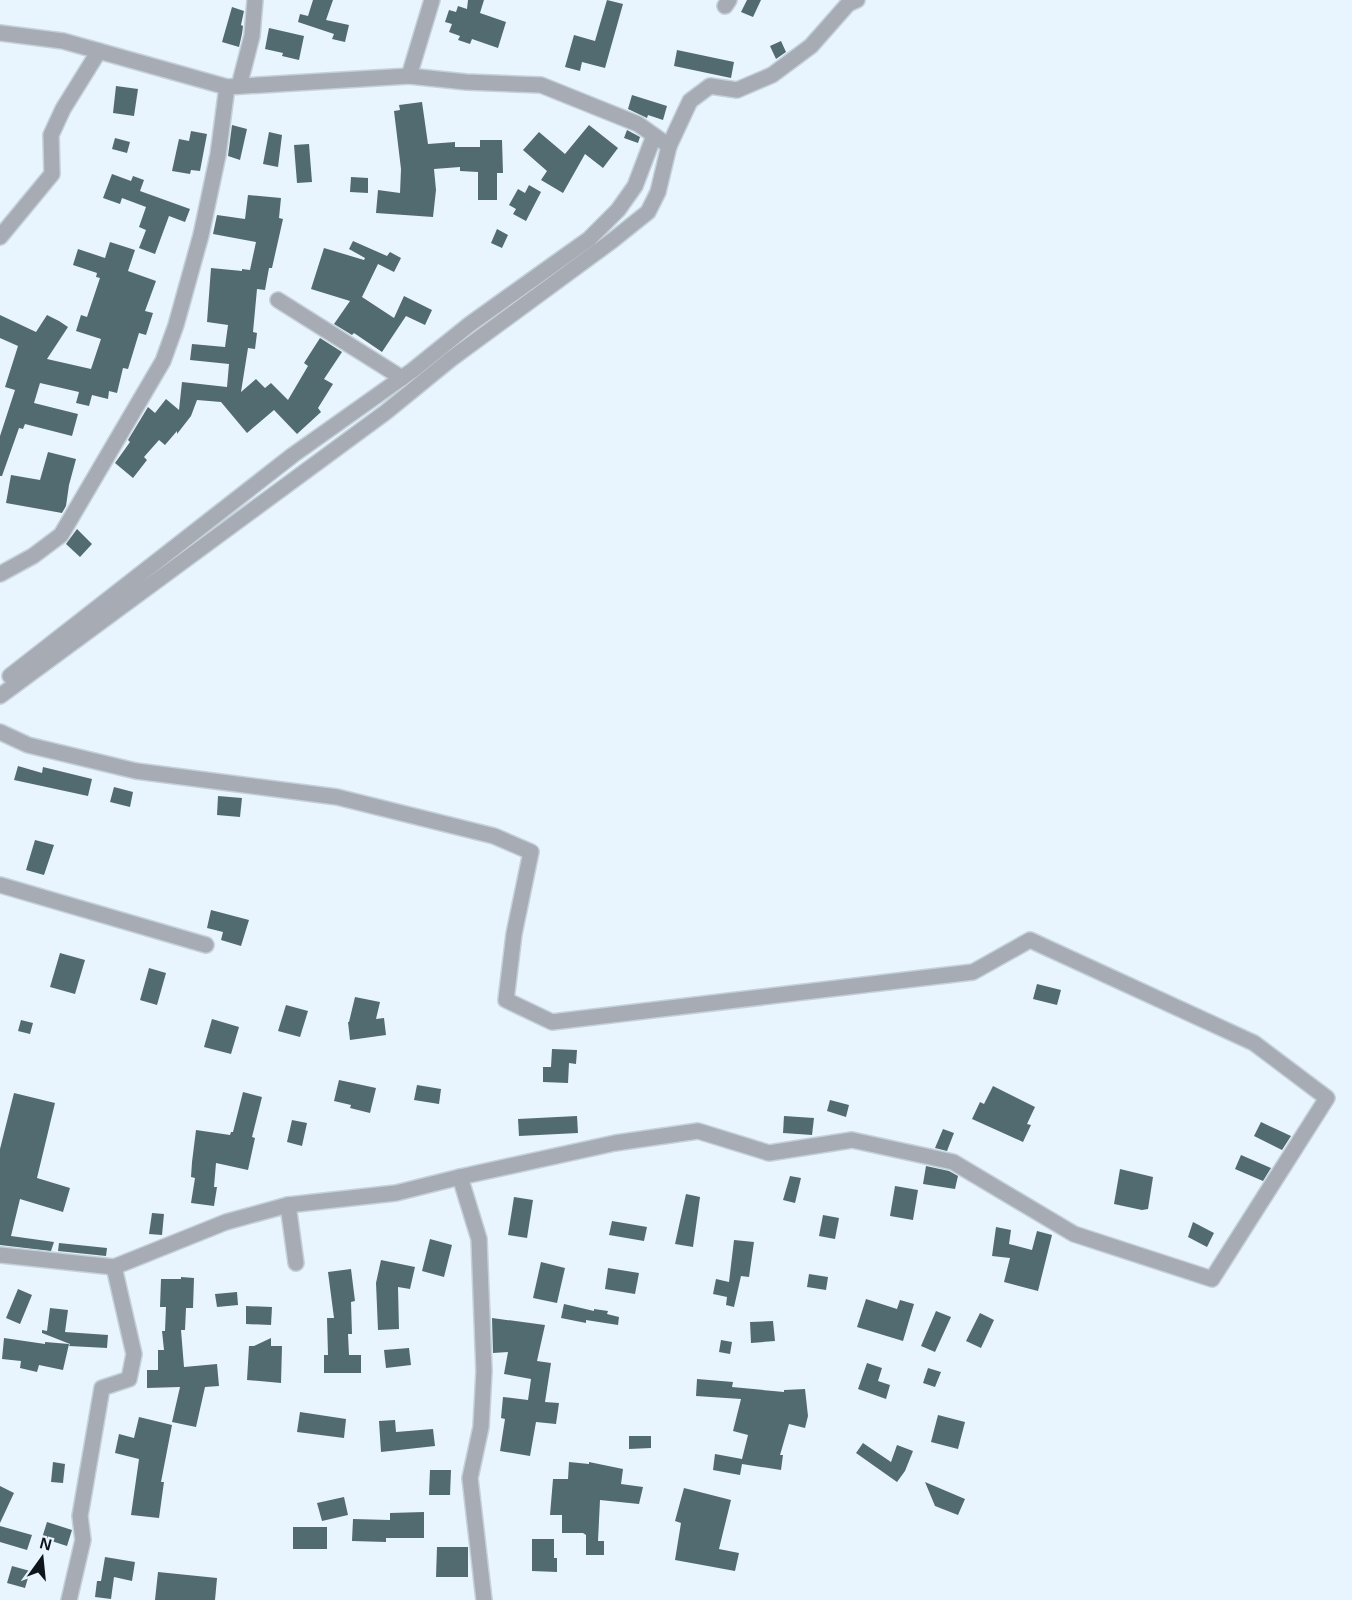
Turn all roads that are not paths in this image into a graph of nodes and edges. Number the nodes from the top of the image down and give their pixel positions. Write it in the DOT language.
graph roads {
  1 [pos="255,0"];
  2 [pos="432,0"];
  3 [pos="857,0"];
  4 [pos="0,33"];
  5 [pos="99,51"];
  6 [pos="409,76"];
  7 [pos="233,86"];
  8 [pos="654,136"];
  9 [pos="669,146"];
  10 [pos="0,237"];
  11 [pos="278,300"];
  12 [pos="402,378"];
  13 [pos="0,574"];
  14 [pos="0,684"];
  15 [pos="0,696"];
  16 [pos="0,732"];
  17 [pos="0,885"];
  18 [pos="206,945"];
  19 [pos="460,1177"];
  20 [pos="288,1205"];
  21 [pos="0,1255"];
  22 [pos="296,1263"];
  23 [pos="114,1267"];
  24 [pos="69,1600"];
  25 [pos="484,1600"];
  1 -- 7 [label="street"];
  2 -- 6 [label="street"];
  3 -- 9 [label="street"];
  4 -- 5 [label="street"];
  5 -- 7 [label="street"];
  5 -- 10 [label="street"];
  6 -- 7 [label="street"];
  6 -- 8 [label="street"];
  7 -- 13 [label="street"];
  8 -- 9 [label="street"];
  8 -- 12 [label="street"];
  9 -- 15 [label="street"];
  11 -- 12 [label="street"];
  12 -- 14 [label="street"];
  16 -- 19 [label="street"];
  17 -- 18 [label="street"];
  19 -- 20 [label="street"];
  19 -- 25 [label="street"];
  20 -- 22 [label="street"];
  20 -- 23 [label="street"];
  21 -- 23 [label="street"];
  23 -- 24 [label="street"];
}
